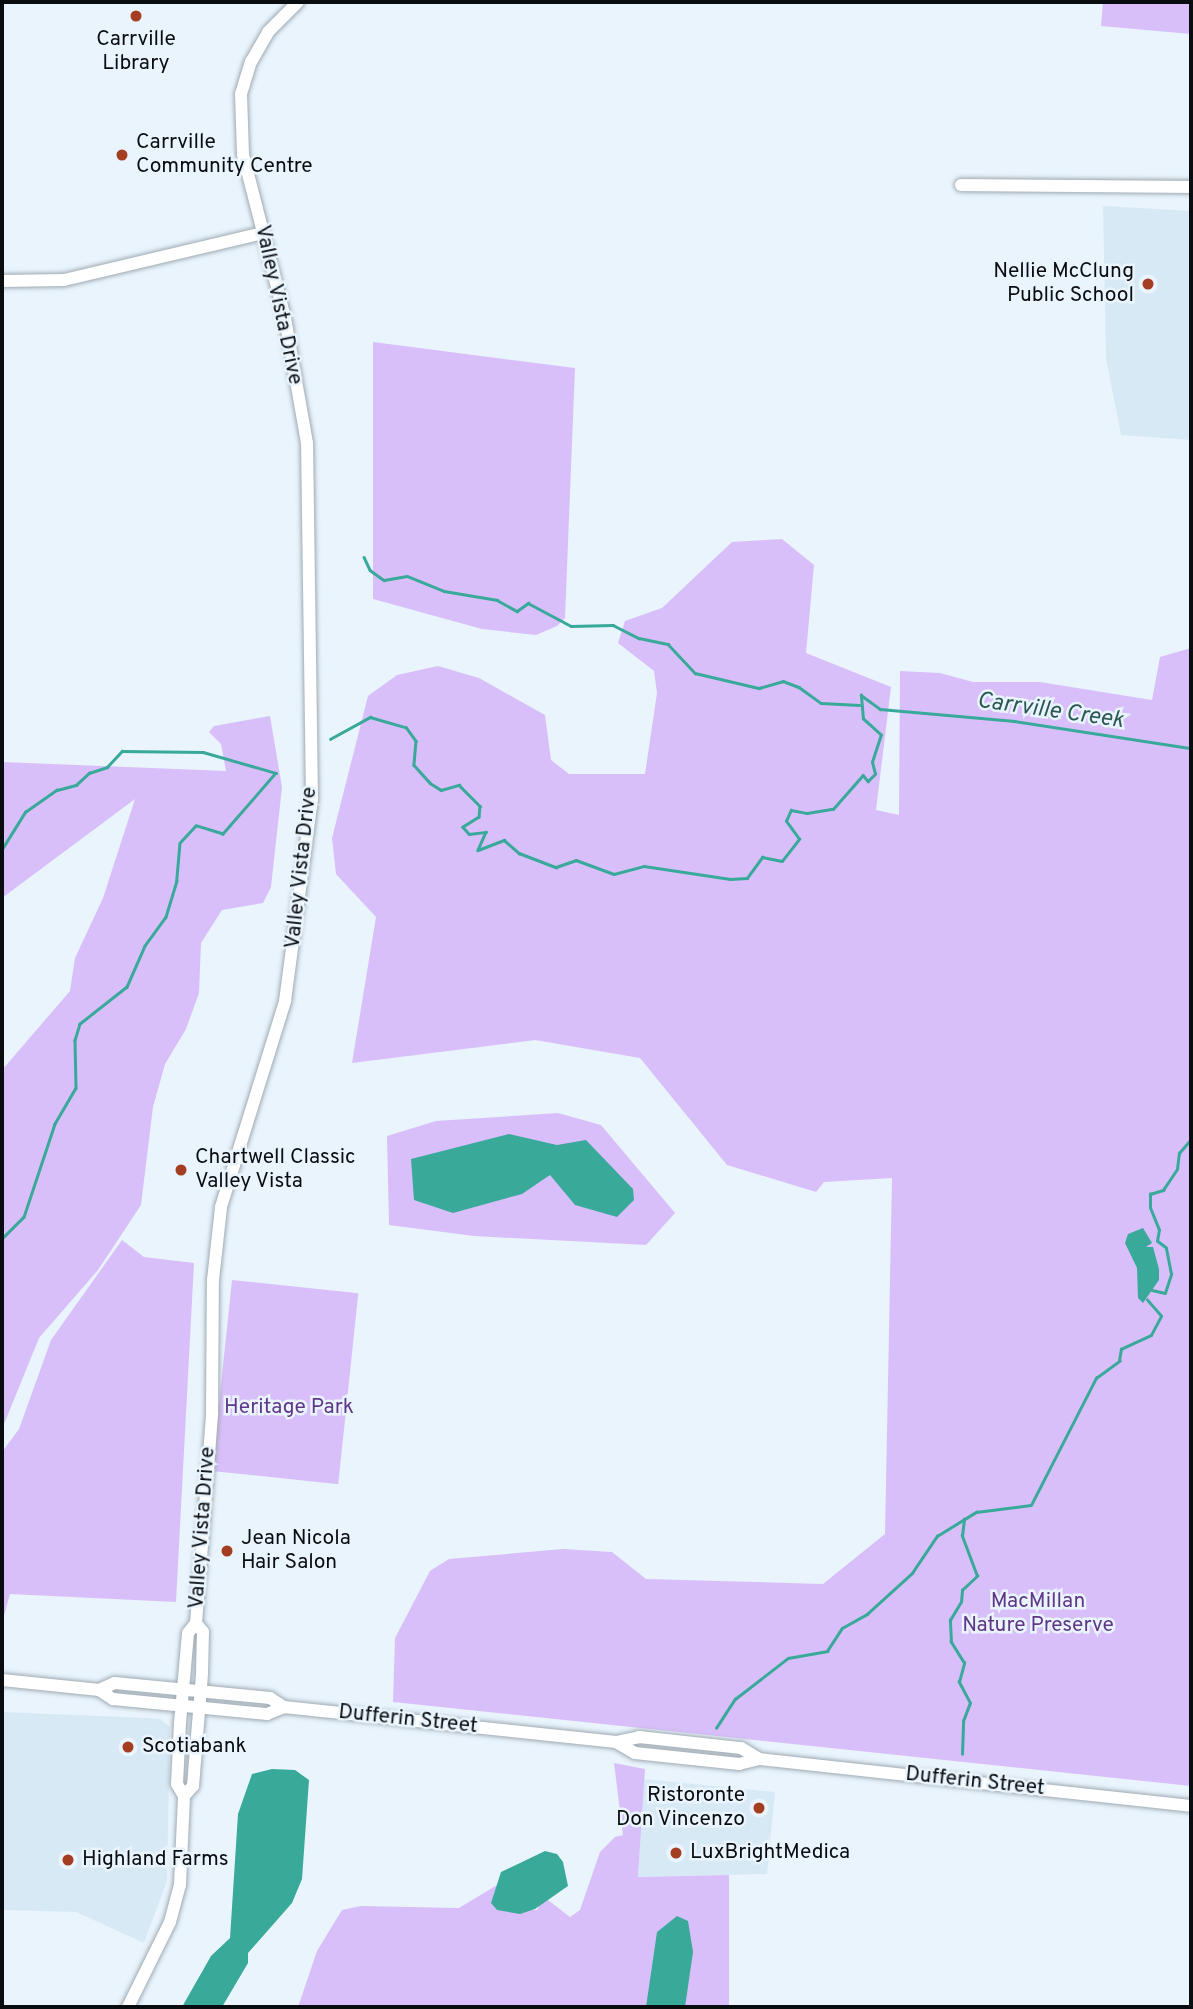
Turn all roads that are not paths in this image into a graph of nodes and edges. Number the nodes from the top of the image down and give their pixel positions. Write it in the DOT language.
graph roads {
  1 [pos="298,2"];
  2 [pos="961,186"];
  3 [pos="1191,187"];
  4 [pos="263,233"];
  5 [pos="2,281"];
  6 [pos="196,1623"];
  7 [pos="2,1680"];
  8 [pos="99,1690"];
  9 [pos="184,1690"];
  10 [pos="199,1691"];
  11 [pos="182,1706"];
  12 [pos="197,1707"];
  13 [pos="284,1707"];
  14 [pos="184,1796"];
  15 [pos="1191,1805"];
  16 [pos="128,2007"];
  1 -- 4 [label="street, Valley Vista Drive"];
  2 -- 3 [label="street"];
  4 -- 5 [label="street"];
  4 -- 6 [label="street, Valley Vista Drive"];
  6 -- 9 [label="street, Valley Vista Drive"];
  6 -- 10 [label="street, Valley Vista Drive"];
  7 -- 8 [label="street, Dufferin Street"];
  8 -- 9 [label="street, Dufferin Street"];
  8 -- 11 [label="street, Dufferin Street"];
  9 -- 10 [label="street, Dufferin Street"];
  9 -- 11 [label="street, Valley Vista Drive"];
  10 -- 12 [label="street, Valley Vista Drive"];
  10 -- 13 [label="street, Dufferin Street"];
  11 -- 12 [label="street, Dufferin Street"];
  11 -- 14 [label="street, Valley Vista Drive"];
  12 -- 13 [label="street, Dufferin Street"];
  12 -- 14 [label="street, Valley Vista Drive"];
  13 -- 15 [label="street, Dufferin Street"];
  14 -- 16 [label="street"];
}
